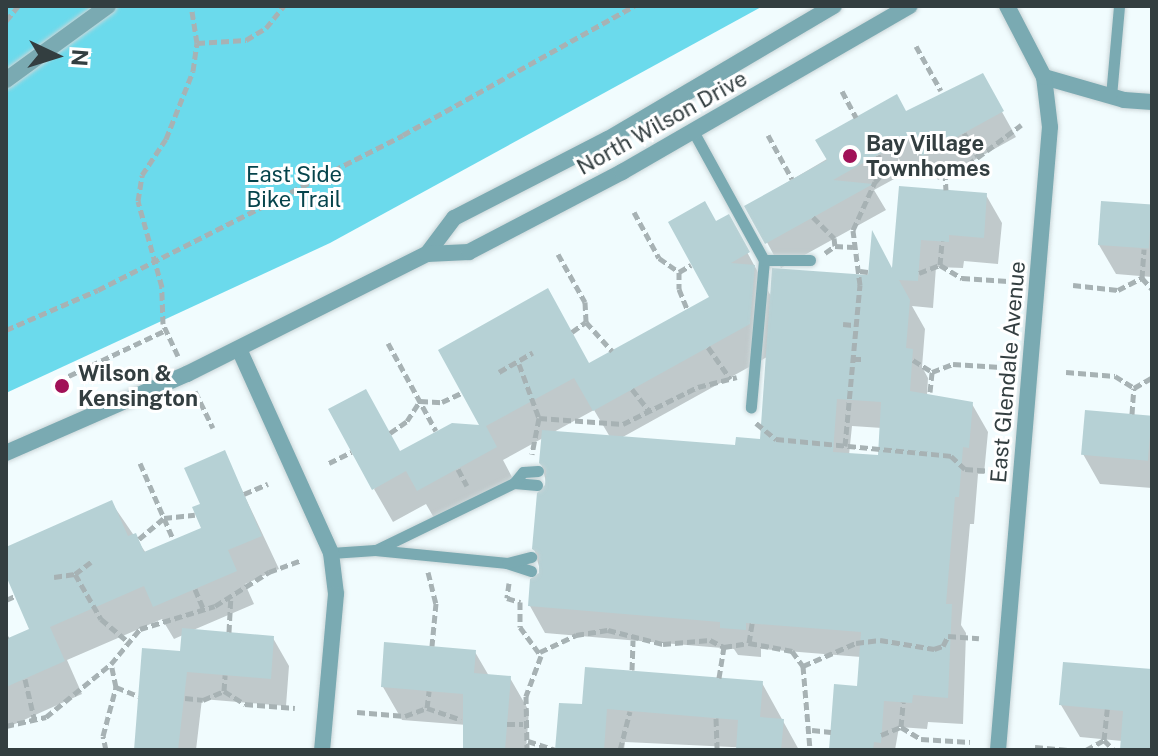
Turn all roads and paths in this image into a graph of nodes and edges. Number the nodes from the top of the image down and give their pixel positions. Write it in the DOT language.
graph roads {
  1 [pos="18,6"];
  2 [pos="108,6"];
  3 [pos="191,6"];
  4 [pos="284,6"];
  5 [pos="634,6"];
  6 [pos="834,6"];
  7 [pos="910,6"];
  8 [pos="1007,6"];
  9 [pos="1119,6"];
  10 [pos="6,21"];
  11 [pos="197,43"];
  12 [pos="916,46"];
  13 [pos="1044,77"];
  14 [pos="6,80"];
  15 [pos="842,91"];
  16 [pos="941,91"];
  17 [pos="1111,96"];
  18 [pos="1152,102"];
  19 [pos="856,117"];
  20 [pos="1021,125"];
  21 [pos="693,131"];
  22 [pos="964,133"];
  23 [pos="768,135"];
  24 [pos="878,155"];
  25 [pos="978,157"];
  26 [pos="885,171"];
  27 [pos="945,172"];
  28 [pos="792,179"];
  29 [pos="946,190"];
  30 [pos="634,212"];
  31 [pos="813,217"];
  32 [pos="942,241"];
  33 [pos="835,246"];
  34 [pos="853,247"];
  35 [pos="1144,249"];
  36 [pos="427,254"];
  37 [pos="558,254"];
  38 [pos="764,260"];
  39 [pos="810,260"];
  40 [pos="154,261"];
  41 [pos="691,265"];
  42 [pos="940,265"];
  43 [pos="860,271"];
  44 [pos="679,272"];
  45 [pos="868,272"];
  46 [pos="919,273"];
  47 [pos="1142,278"];
  48 [pos="1008,281"];
  49 [pos="1073,285"];
  50 [pos="1152,289"];
  51 [pos="687,309"];
  52 [pos="586,322"];
  53 [pos="843,324"];
  54 [pos="853,325"];
  55 [pos="6,330"];
  56 [pos="166,330"];
  57 [pos="572,332"];
  58 [pos="388,343"];
  59 [pos="173,345"];
  60 [pos="708,347"];
  61 [pos="239,349"];
  62 [pos="612,351"];
  63 [pos="533,352"];
  64 [pos="853,359"];
  65 [pos="861,359"];
  66 [pos="913,360"];
  67 [pos="519,364"];
  68 [pos="1001,367"];
  69 [pos="499,372"];
  70 [pos="932,372"];
  71 [pos="1066,372"];
  72 [pos="754,376"];
  73 [pos="738,377"];
  74 [pos="1151,378"];
  75 [pos="730,379"];
  76 [pos="58,381"];
  77 [pos="1134,388"];
  78 [pos="632,389"];
  79 [pos="737,391"];
  80 [pos="930,392"];
  81 [pos="461,393"];
  82 [pos="420,401"];
  83 [pos="202,406"];
  84 [pos="751,407"];
  85 [pos="650,412"];
  86 [pos="1132,414"];
  87 [pos="539,418"];
  88 [pos="744,419"];
  89 [pos="213,428"];
  90 [pos="436,431"];
  91 [pos="390,433"];
  92 [pos="926,444"];
  93 [pos="845,446"];
  94 [pos="352,452"];
  95 [pos="6,453"];
  96 [pos="926,453"];
  97 [pos="140,463"];
  98 [pos="329,463"];
  99 [pos="458,469"];
  100 [pos="534,470"];
  101 [pos="993,471"];
  102 [pos="514,483"];
  103 [pos="268,484"];
  104 [pos="537,485"];
  105 [pos="468,489"];
  106 [pos="244,494"];
  107 [pos="195,515"];
  108 [pos="164,518"];
  109 [pos="139,539"];
  110 [pos="173,539"];
  111 [pos="375,550"];
  112 [pos="331,553"];
  113 [pos="531,557"];
  114 [pos="300,561"];
  115 [pos="91,562"];
  116 [pos="507,563"];
  117 [pos="428,571"];
  118 [pos="531,571"];
  119 [pos="75,574"];
  120 [pos="54,577"];
  121 [pos="506,588"];
  122 [pos="195,589"];
  123 [pos="15,596"];
  124 [pos="231,599"];
  125 [pos="6,600"];
  126 [pos="204,610"];
  127 [pos="752,623"];
  128 [pos="229,632"];
  129 [pos="979,638"];
  130 [pos="126,640"];
  131 [pos="633,640"];
  132 [pos="749,643"];
  133 [pos="432,646"];
  134 [pos="724,647"];
  135 [pos="540,652"];
  136 [pos="111,664"];
  137 [pos="803,666"];
  138 [pos="632,670"];
  139 [pos="225,675"];
  140 [pos="719,678"];
  141 [pos="25,679"];
  142 [pos="116,687"];
  143 [pos="224,691"];
  144 [pos="429,691"];
  145 [pos="138,696"];
  146 [pos="185,698"];
  147 [pos="903,702"];
  148 [pos="295,708"];
  149 [pos="427,708"];
  150 [pos="1107,709"];
  151 [pos="630,711"];
  152 [pos="357,712"];
  153 [pos="716,718"];
  154 [pos="461,720"];
  155 [pos="35,722"];
  156 [pos="507,724"];
  157 [pos="523,724"];
  158 [pos="6,726"];
  159 [pos="901,727"];
  160 [pos="812,730"];
  161 [pos="831,732"];
  162 [pos="881,735"];
  163 [pos="1104,740"];
  164 [pos="528,741"];
  165 [pos="970,742"];
  166 [pos="1035,747"];
  167 [pos="106,750"];
  168 [pos="322,750"];
  169 [pos="527,750"];
  170 [pos="555,750"];
  171 [pos="620,750"];
  172 [pos="717,750"];
  173 [pos="810,750"];
  174 [pos="998,750"];
  175 [pos="1068,750"];
  176 [pos="1086,750"];
  177 [pos="1114,750"];
  1 -- 10 [label="path"];
  2 -- 14 [label="street"];
  3 -- 11 [label="path"];
  4 -- 11 [label="path"];
  5 -- 40 [label="path"];
  6 -- 36 [label="street, North Wilson Drive"];
  7 -- 21 [label="street, North Wilson Drive"];
  8 -- 13 [label="street, East Glendale Avenue"];
  9 -- 17 [label="lane"];
  11 -- 40 [label="path"];
  12 -- 16 [label="path"];
  13 -- 17 [label="street"];
  13 -- 174 [label="street, East Glendale Avenue"];
  15 -- 19 [label="path"];
  17 -- 18 [label="street"];
  20 -- 25 [label="path"];
  21 -- 36 [label="street, North Wilson Drive"];
  21 -- 38 [label="lane"];
  22 -- 25 [label="path"];
  23 -- 28 [label="path"];
  24 -- 26 [label="path"];
  25 -- 27 [label="path"];
  26 -- 27 [label="path"];
  26 -- 34 [label="path"];
  27 -- 29 [label="path"];
  30 -- 44 [label="path"];
  31 -- 33 [label="path"];
  32 -- 42 [label="path"];
  33 -- 34 [label="path"];
  33 -- 39 [label="path"];
  34 -- 43 [label="path"];
  35 -- 47 [label="path"];
  36 -- 61 [label="street, North Wilson Drive"];
  37 -- 52 [label="path"];
  38 -- 39 [label="lane"];
  38 -- 72 [label="lane"];
  40 -- 55 [label="path"];
  40 -- 56 [label="path"];
  41 -- 44 [label="path"];
  42 -- 46 [label="path"];
  42 -- 48 [label="path"];
  43 -- 45 [label="path"];
  43 -- 54 [label="path"];
  44 -- 51 [label="path"];
  47 -- 49 [label="path"];
  47 -- 50 [label="path"];
  52 -- 57 [label="path"];
  52 -- 62 [label="path"];
  53 -- 54 [label="path"];
  54 -- 64 [label="path"];
  56 -- 59 [label="path"];
  56 -- 76 [label="path"];
  58 -- 82 [label="path"];
  60 -- 75 [label="path"];
  61 -- 95 [label="street, North Wilson Drive"];
  61 -- 112 [label="street"];
  63 -- 67 [label="path"];
  64 -- 65 [label="path"];
  64 -- 93 [label="path"];
  66 -- 70 [label="path"];
  67 -- 69 [label="path"];
  67 -- 87 [label="path"];
  68 -- 70 [label="path"];
  70 -- 80 [label="path"];
  71 -- 77 [label="path"];
  72 -- 73 [label="path"];
  72 -- 84 [label="lane"];
  73 -- 75 [label="path"];
  73 -- 79 [label="path"];
  74 -- 77 [label="path"];
  75 -- 85 [label="path"];
  77 -- 86 [label="path"];
  78 -- 85 [label="path"];
  81 -- 82 [label="path"];
  82 -- 90 [label="path"];
  82 -- 91 [label="path"];
  83 -- 89 [label="path"];
  85 -- 87 [label="path"];
  87 -- 100 [label="path"];
  88 -- 93 [label="path"];
  92 -- 96 [label="path"];
  93 -- 96 [label="path"];
  94 -- 98 [label="path"];
  96 -- 101 [label="path"];
  97 -- 108 [label="path"];
  99 -- 105 [label="path"];
  100 -- 102 [label="lane"];
  102 -- 104 [label="lane"];
  102 -- 111 [label="lane"];
  103 -- 106 [label="path"];
  107 -- 108 [label="path"];
  108 -- 109 [label="path"];
  108 -- 110 [label="path"];
  111 -- 112 [label="lane"];
  111 -- 116 [label="lane"];
  112 -- 168 [label="street"];
  113 -- 116 [label="lane"];
  114 -- 124 [label="path"];
  115 -- 119 [label="path"];
  116 -- 118 [label="lane"];
  117 -- 133 [label="path"];
  119 -- 120 [label="path"];
  119 -- 130 [label="path"];
  121 -- 135 [label="path"];
  122 -- 126 [label="path"];
  123 -- 125 [label="path"];
  124 -- 126 [label="path"];
  124 -- 128 [label="path"];
  126 -- 130 [label="path"];
  127 -- 132 [label="path"];
  129 -- 137 [label="path"];
  130 -- 136 [label="path"];
  131 -- 134 [label="path"];
  131 -- 135 [label="path"];
  131 -- 138 [label="path"];
  132 -- 134 [label="path"];
  132 -- 137 [label="path"];
  134 -- 140 [label="path"];
  135 -- 157 [label="path"];
  136 -- 142 [label="path"];
  136 -- 155 [label="path"];
  137 -- 160 [label="path"];
  139 -- 143 [label="path"];
  141 -- 155 [label="path"];
  142 -- 145 [label="path"];
  142 -- 167 [label="path"];
  143 -- 146 [label="path"];
  143 -- 148 [label="path"];
  144 -- 149 [label="path"];
  147 -- 159 [label="path"];
  149 -- 152 [label="path"];
  149 -- 154 [label="path"];
  150 -- 163 [label="path"];
  151 -- 171 [label="path"];
  153 -- 172 [label="path"];
  155 -- 158 [label="path"];
  156 -- 157 [label="path"];
  157 -- 164 [label="path"];
  159 -- 162 [label="path"];
  159 -- 165 [label="path"];
  160 -- 161 [label="path"];
  160 -- 173 [label="path"];
  163 -- 176 [label="path"];
  163 -- 177 [label="path"];
  164 -- 169 [label="path"];
  164 -- 170 [label="path"];
  166 -- 175 [label="path"];
}
